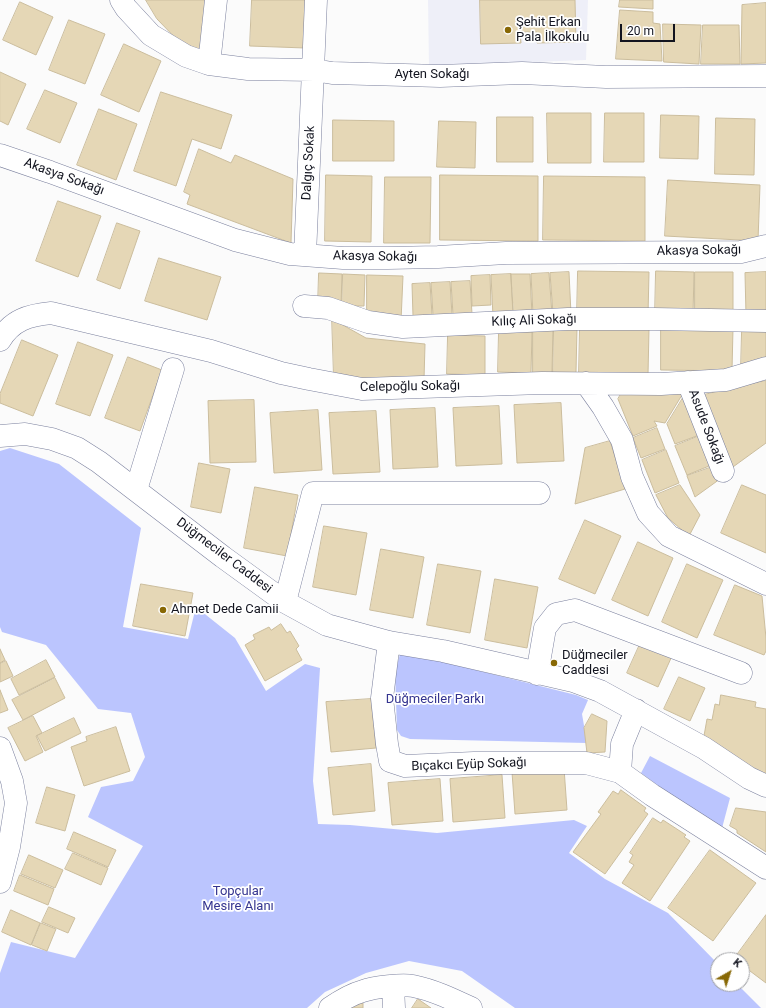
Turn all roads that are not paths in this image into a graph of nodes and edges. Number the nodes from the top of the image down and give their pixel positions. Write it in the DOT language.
graph roads {
  1 [pos="121,0"];
  2 [pos="216,0"];
  3 [pos="316,0"];
  4 [pos="209,64"];
  5 [pos="314,70"];
  6 [pos="766,76"];
  7 [pos="0,155"];
  8 [pos="766,246"];
  9 [pos="305,255"];
  10 [pos="304,306"];
  11 [pos="766,321"];
  12 [pos="0,340"];
  13 [pos="766,368"];
  14 [pos="173,369"];
  15 [pos="688,382"];
  16 [pos="586,383"];
  17 [pos="0,436"];
  18 [pos="723,471"];
  19 [pos="136,490"];
  20 [pos="539,493"];
  21 [pos="766,584"];
  22 [pos="285,602"];
  23 [pos="389,642"];
  24 [pos="741,673"];
  25 [pos="538,674"];
  26 [pos="636,710"];
  27 [pos="0,748"];
  28 [pos="620,772"];
  29 [pos="766,786"];
  30 [pos="766,868"];
  31 [pos="0,882"];
  32 [pos="393,986"];
  33 [pos="330,1008"];
  34 [pos="394,1008"];
  35 [pos="471,1008"];
  1 -- 4 [label="street, Ayten Sokağı"];
  2 -- 4 [label="street"];
  3 -- 5 [label="street, Dalgıç Sokak"];
  4 -- 5 [label="street, Ayten Sokağı"];
  5 -- 6 [label="street, Ayten Sokağı"];
  5 -- 9 [label="street, Dalgıç Sokak"];
  7 -- 9 [label="street, Akasya Sokağı"];
  8 -- 9 [label="street, Akasya Sokağı"];
  10 -- 11 [label="street, Kılıç Ali Sokağı"];
  12 -- 16 [label="street, Celepoğlu Sokağı"];
  13 -- 15 [label="street, Celepoğlu Sokağı"];
  14 -- 19 [label="street"];
  15 -- 16 [label="street, Celepoğlu Sokağı"];
  15 -- 18 [label="street, Asude Sokağı"];
  16 -- 21 [label="street"];
  17 -- 19 [label="street, Düğmeciler Caddesi"];
  19 -- 22 [label="street, Düğmeciler Caddesi"];
  20 -- 22 [label="street"];
  22 -- 23 [label="street, Düğmeciler Caddesi"];
  23 -- 25 [label="street, Düğmeciler Caddesi"];
  23 -- 28 [label="street, Bıçakcı Eyüp Sokağı"];
  24 -- 25 [label="street"];
  25 -- 26 [label="street, Düğmeciler Caddesi"];
  26 -- 28 [label="street"];
  26 -- 29 [label="street, Düğmeciler Caddesi"];
  27 -- 31 [label="street"];
  28 -- 30 [label="street, Bıçakcı Eyüp Sokağı"];
  32 -- 33 [label="street"];
  32 -- 34 [label="street"];
  32 -- 35 [label="street"];
}
